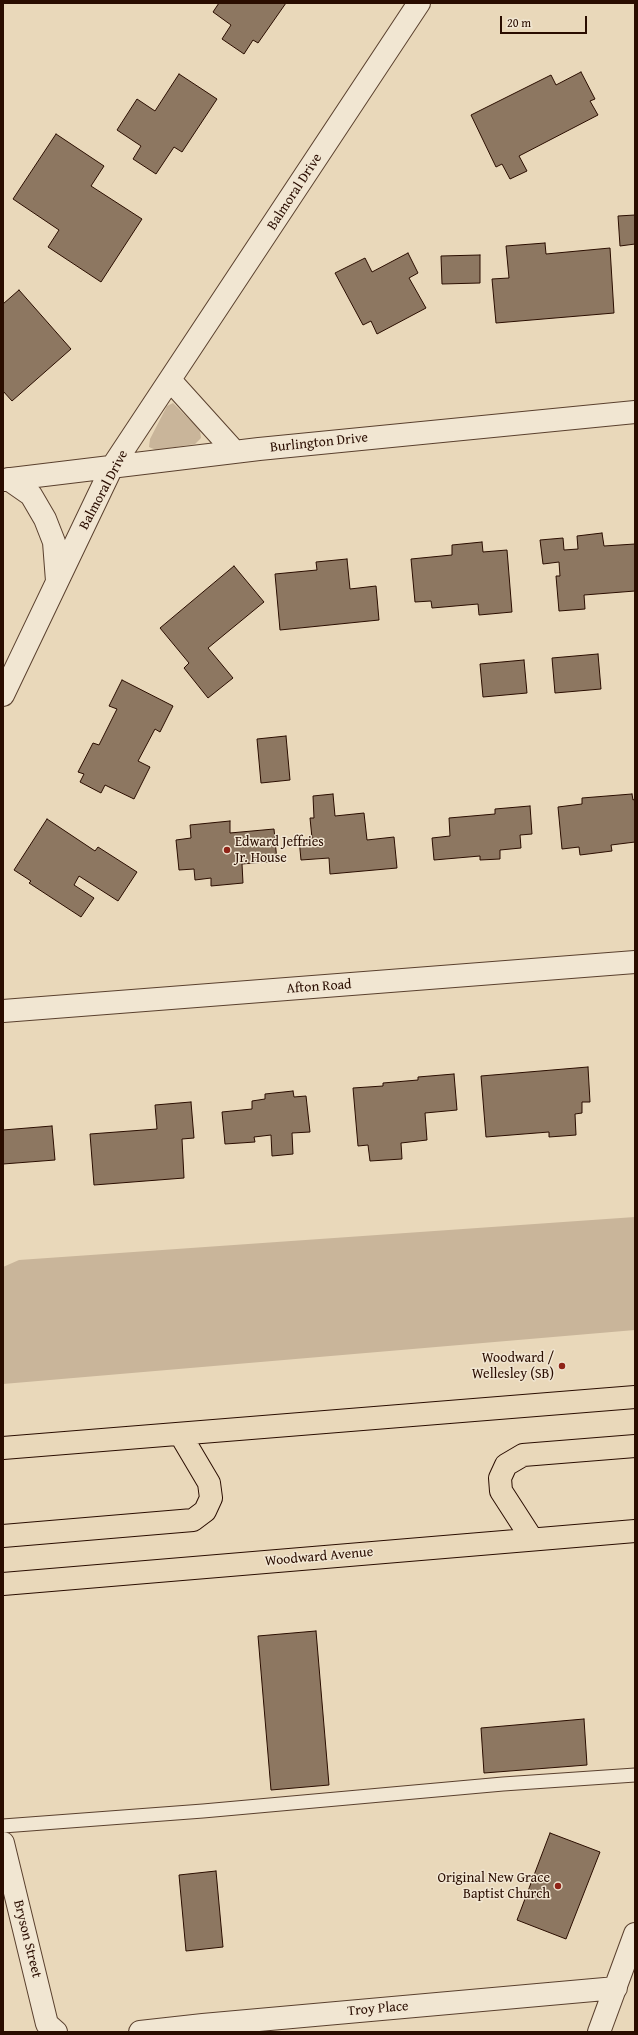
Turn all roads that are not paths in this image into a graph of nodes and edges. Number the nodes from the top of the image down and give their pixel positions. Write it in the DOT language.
graph roads {
  1 [pos="419,3"];
  2 [pos="170,380"];
  3 [pos="635,412"];
  4 [pos="235,452"];
  5 [pos="112,467"];
  6 [pos="6,480"];
  7 [pos="57,582"];
  8 [pos="3,695"];
  9 [pos="635,962"];
  10 [pos="3,1011"];
  11 [pos="635,1397"];
  12 [pos="180,1434"];
  13 [pos="635,1446"];
  14 [pos="3,1448"];
  15 [pos="635,1531"];
  16 [pos="3,1536"];
  17 [pos="532,1539"];
  18 [pos="3,1584"];
  19 [pos="635,1775"];
  20 [pos="3,1826"];
  21 [pos="3,1843"];
  22 [pos="635,1934"];
  23 [pos="616,1988"];
  24 [pos="56,2032"];
  25 [pos="140,2032"];
  26 [pos="599,2032"];
  1 -- 2 [label="street, Balmoral Drive"];
  2 -- 4 [label="street"];
  2 -- 5 [label="street, Balmoral Drive"];
  3 -- 4 [label="street, Burlington Drive"];
  4 -- 5 [label="street, Burlington Drive"];
  5 -- 6 [label="street, Burlington Drive"];
  5 -- 7 [label="street, Balmoral Drive"];
  6 -- 7 [label="street, Balmoral Drive"];
  7 -- 8 [label="street, Balmoral Drive"];
  9 -- 10 [label="street, Afton Road"];
  11 -- 12 [label="main road"];
  12 -- 14 [label="main road"];
  12 -- 16 [label="main road"];
  13 -- 17 [label="main road"];
  15 -- 17 [label="main road, Woodward Avenue"];
  17 -- 18 [label="main road, Woodward Avenue"];
  19 -- 20 [label="lane"];
  21 -- 24 [label="street, Bryson Street"];
  22 -- 23 [label="street"];
  23 -- 25 [label="street, Troy Place"];
  23 -- 26 [label="street"];
}
